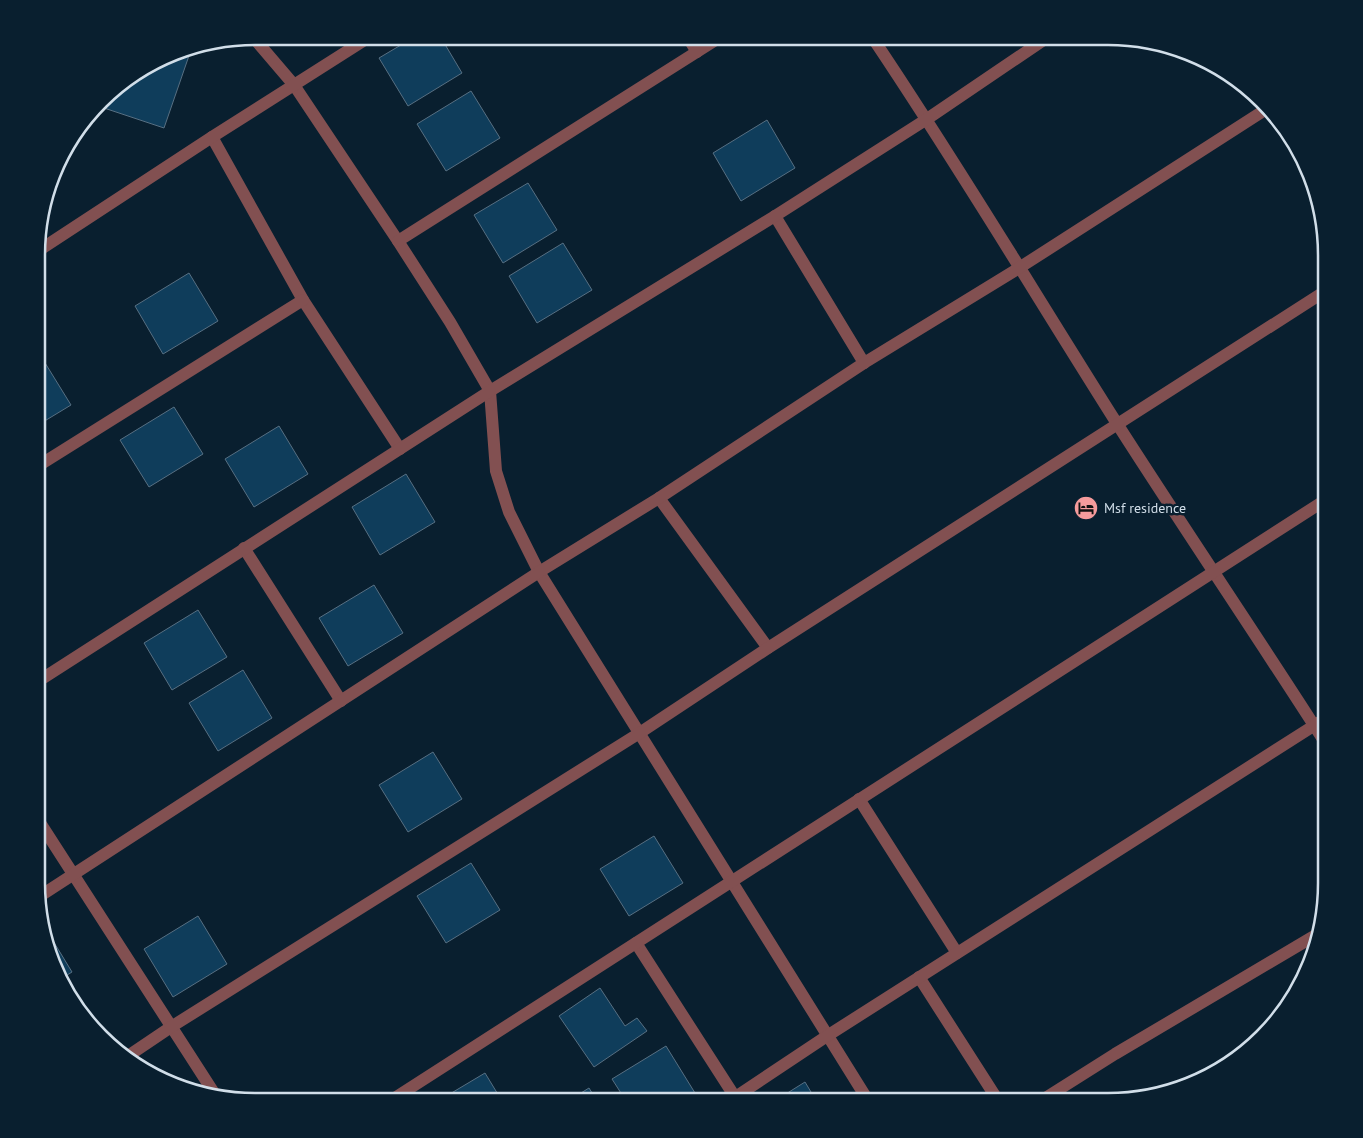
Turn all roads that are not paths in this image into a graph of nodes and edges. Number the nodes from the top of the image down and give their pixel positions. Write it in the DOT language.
graph roads {
  1 [pos="259,45"];
  2 [pos="357,45"];
  3 [pos="692,45"];
  4 [pos="708,45"];
  5 [pos="877,45"];
  6 [pos="1036,45"];
  7 [pos="697,52"];
  8 [pos="294,85"];
  9 [pos="1262,112"];
  10 [pos="927,119"];
  11 [pos="212,137"];
  12 [pos="775,216"];
  13 [pos="398,241"];
  14 [pos="45,246"];
  15 [pos="1019,268"];
  16 [pos="1318,296"];
  17 [pos="303,300"];
  18 [pos="864,363"];
  19 [pos="490,391"];
  20 [pos="1118,424"];
  21 [pos="400,449"];
  22 [pos="45,462"];
  23 [pos="660,498"];
  24 [pos="1318,505"];
  25 [pos="244,548"];
  26 [pos="1214,571"];
  27 [pos="538,572"];
  28 [pos="768,648"];
  29 [pos="45,677"];
  30 [pos="341,701"];
  31 [pos="1318,724"];
  32 [pos="1315,726"];
  33 [pos="1318,731"];
  34 [pos="638,734"];
  35 [pos="859,799"];
  36 [pos="45,830"];
  37 [pos="74,875"];
  38 [pos="731,881"];
  39 [pos="45,893"];
  40 [pos="1311,938"];
  41 [pos="636,943"];
  42 [pos="957,953"];
  43 [pos="919,977"];
  44 [pos="171,1027"];
  45 [pos="827,1036"];
  46 [pos="132,1053"];
  47 [pos="211,1088"];
  48 [pos="402,1093"];
  49 [pos="727,1093"];
  50 [pos="740,1093"];
  51 [pos="863,1093"];
  52 [pos="992,1093"];
  53 [pos="1053,1093"];
  1 -- 8 [label="street"];
  2 -- 8 [label="street"];
  3 -- 7 [label="street"];
  4 -- 7 [label="street"];
  5 -- 10 [label="street"];
  6 -- 10 [label="street"];
  7 -- 13 [label="street"];
  8 -- 11 [label="street"];
  8 -- 13 [label="street"];
  9 -- 15 [label="street"];
  10 -- 12 [label="street"];
  10 -- 15 [label="street"];
  11 -- 14 [label="street"];
  11 -- 17 [label="street"];
  12 -- 18 [label="street"];
  12 -- 19 [label="street"];
  13 -- 19 [label="street"];
  15 -- 18 [label="street"];
  15 -- 20 [label="street"];
  16 -- 20 [label="street"];
  17 -- 21 [label="street"];
  17 -- 22 [label="street"];
  18 -- 23 [label="street"];
  19 -- 21 [label="street"];
  19 -- 27 [label="street"];
  20 -- 26 [label="street"];
  20 -- 28 [label="street"];
  21 -- 25 [label="street"];
  23 -- 27 [label="street"];
  23 -- 28 [label="street"];
  24 -- 26 [label="street"];
  25 -- 29 [label="street"];
  25 -- 30 [label="street"];
  26 -- 32 [label="street"];
  26 -- 35 [label="street"];
  27 -- 30 [label="street"];
  27 -- 34 [label="street"];
  28 -- 34 [label="street"];
  30 -- 37 [label="street"];
  31 -- 32 [label="street"];
  32 -- 33 [label="street"];
  32 -- 42 [label="street"];
  34 -- 38 [label="street"];
  34 -- 44 [label="street"];
  35 -- 38 [label="street"];
  35 -- 42 [label="street"];
  36 -- 37 [label="street"];
  37 -- 39 [label="street"];
  37 -- 44 [label="street"];
  38 -- 41 [label="street"];
  38 -- 45 [label="street"];
  40 -- 53 [label="street"];
  41 -- 48 [label="street"];
  41 -- 49 [label="street"];
  42 -- 43 [label="street"];
  43 -- 45 [label="street"];
  43 -- 52 [label="street"];
  44 -- 46 [label="street"];
  44 -- 47 [label="street"];
  45 -- 50 [label="street"];
  45 -- 51 [label="street"];
}
